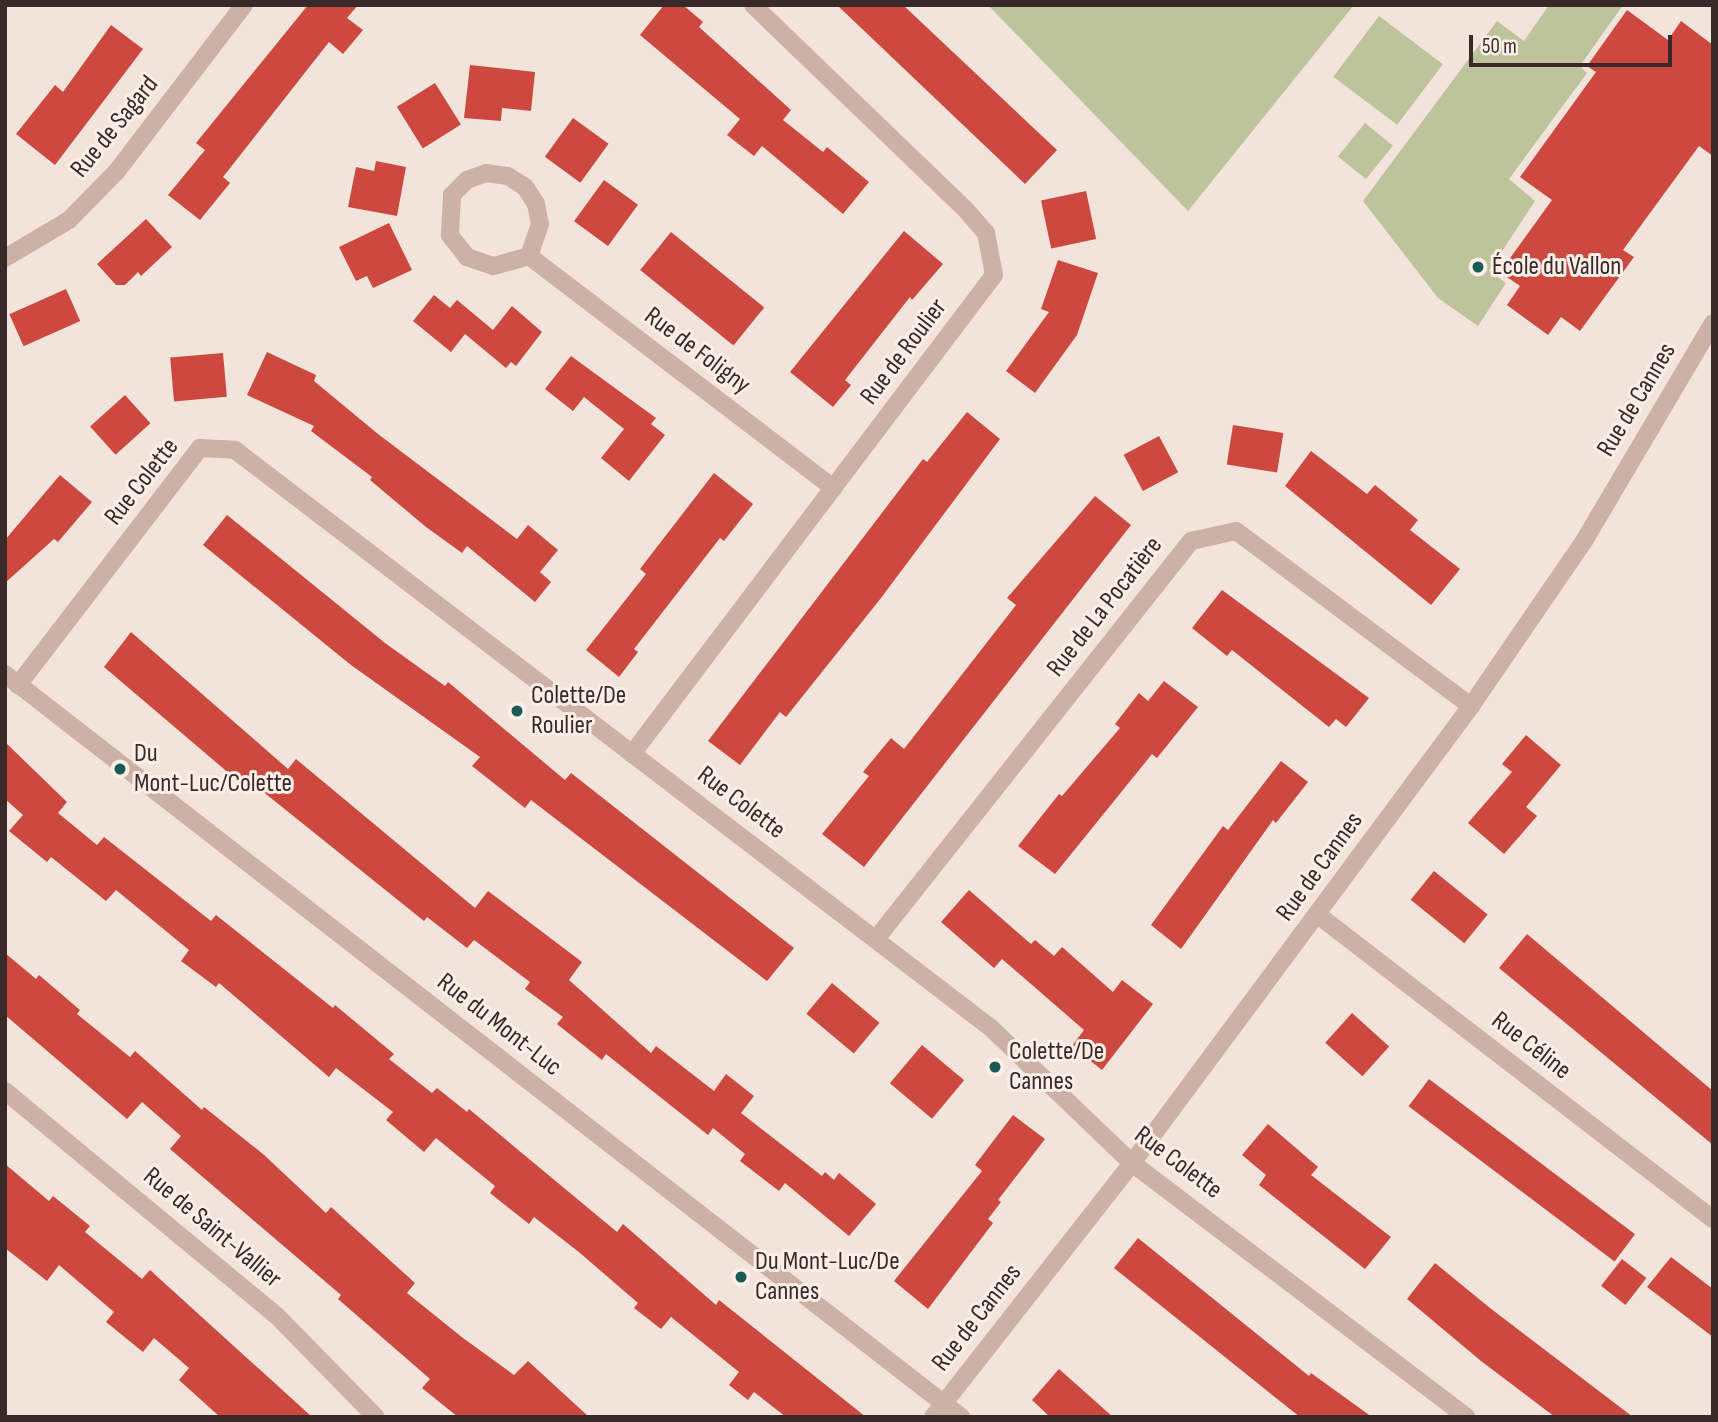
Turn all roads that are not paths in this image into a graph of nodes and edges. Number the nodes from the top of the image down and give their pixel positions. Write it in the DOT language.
graph roads {
  1 [pos="244,5"];
  2 [pos="753,5"];
  3 [pos="528,256"];
  4 [pos="5,258"];
  5 [pos="1713,323"];
  6 [pos="834,488"];
  7 [pos="12,680"];
  8 [pos="1471,706"];
  9 [pos="632,754"];
  10 [pos="1318,915"];
  11 [pos="876,939"];
  12 [pos="5,1091"];
  13 [pos="1132,1163"];
  14 [pos="1713,1219"];
  15 [pos="938,1410"];
  16 [pos="376,1417"];
  17 [pos="961,1417"];
  18 [pos="1467,1417"];
  1 -- 4 [label="street, Rue de Sagard"];
  2 -- 6 [label="street, Rue de Roulier"];
  3 -- 3 [label="street"];
  3 -- 6 [label="street, Rue de Foligny"];
  5 -- 8 [label="street, Rue de Cannes"];
  6 -- 9 [label="street, Rue de Roulier"];
  7 -- 9 [label="street, Rue Colette"];
  7 -- 15 [label="street, Rue du Mont-Luc"];
  8 -- 10 [label="street, Rue de Cannes"];
  8 -- 11 [label="street, Rue de La Pocatière"];
  9 -- 11 [label="street, Rue Colette"];
  10 -- 13 [label="street, Rue de Cannes"];
  10 -- 14 [label="street, Rue Céline"];
  11 -- 13 [label="street, Rue Colette"];
  12 -- 16 [label="street, Rue de Saint-Vallier"];
  13 -- 15 [label="street, Rue de Cannes"];
  13 -- 18 [label="street, Rue Colette"];
  15 -- 17 [label="street, Rue du Mont-Luc"];
}
